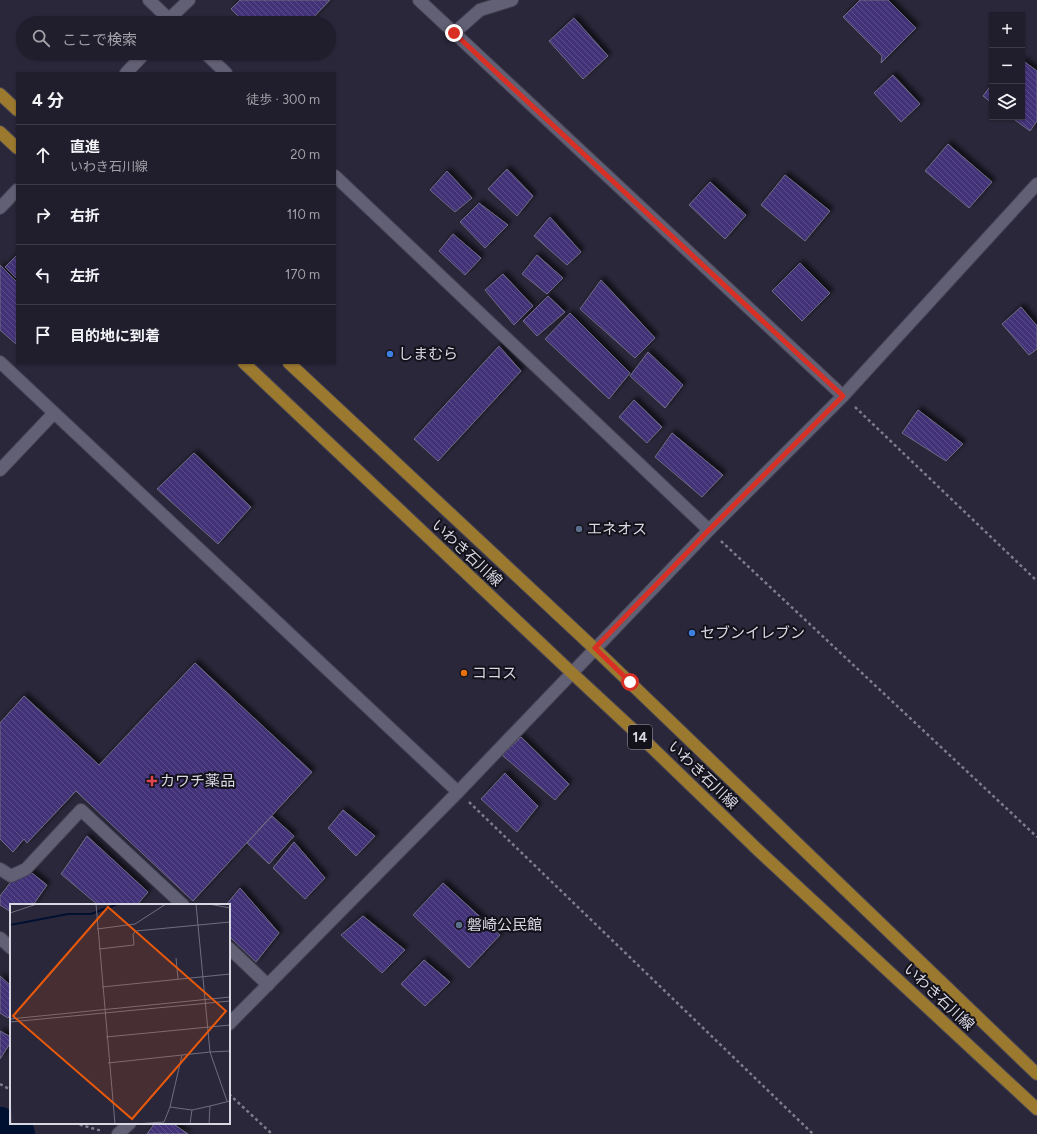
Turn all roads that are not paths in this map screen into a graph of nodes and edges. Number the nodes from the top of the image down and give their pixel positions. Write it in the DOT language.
graph roads {
  1 [pos="149,0"];
  2 [pos="189,0"];
  3 [pos="419,0"];
  4 [pos="512,0"];
  5 [pos="164,16"];
  6 [pos="175,16"];
  7 [pos="454,33"];
  8 [pos="138,60"];
  9 [pos="212,60"];
  10 [pos="127,72"];
  11 [pos="225,72"];
  12 [pos="0,94"];
  13 [pos="16,109"];
  14 [pos="0,132"];
  15 [pos="16,147"];
  16 [pos="336,177"];
  17 [pos="1037,184"];
  18 [pos="16,191"];
  19 [pos="0,208"];
  20 [pos="0,362"];
  21 [pos="245,364"];
  22 [pos="290,364"];
  23 [pos="843,396"];
  24 [pos="54,413"];
  25 [pos="0,470"];
  26 [pos="709,530"];
  27 [pos="595,648"];
  28 [pos="572,674"];
  29 [pos="458,792"];
  30 [pos="0,869"];
  31 [pos="182,904"];
  32 [pos="0,938"];
  33 [pos="10,947"];
  34 [pos="230,949"];
  35 [pos="268,985"];
  36 [pos="230,1023"];
  37 [pos="1037,1074"];
  38 [pos="1037,1109"];
  39 [pos="129,1124"];
  40 [pos="118,1134"];
  1 -- 5 [label="street"];
  2 -- 6 [label="street"];
  3 -- 7 [label="street"];
  4 -- 7 [label="street"];
  7 -- 23 [label="street"];
  8 -- 10 [label="street"];
  9 -- 11 [label="street"];
  12 -- 13 [label="main road"];
  14 -- 15 [label="main road"];
  16 -- 26 [label="street"];
  17 -- 23 [label="street"];
  18 -- 19 [label="street"];
  20 -- 24 [label="street"];
  21 -- 28 [label="main road, いわき石川線 / 14"];
  22 -- 27 [label="main road, いわき石川線 / 14"];
  23 -- 26 [label="street"];
  24 -- 25 [label="street"];
  24 -- 29 [label="street"];
  26 -- 27 [label="street"];
  27 -- 28 [label="street"];
  27 -- 37 [label="main road, いわき石川線 / 14"];
  28 -- 29 [label="street"];
  28 -- 38 [label="main road, いわき石川線 / 14"];
  29 -- 35 [label="street"];
  30 -- 31 [label="street"];
  32 -- 33 [label="street"];
  34 -- 35 [label="street"];
  35 -- 36 [label="street"];
  39 -- 40 [label="street"];
}
